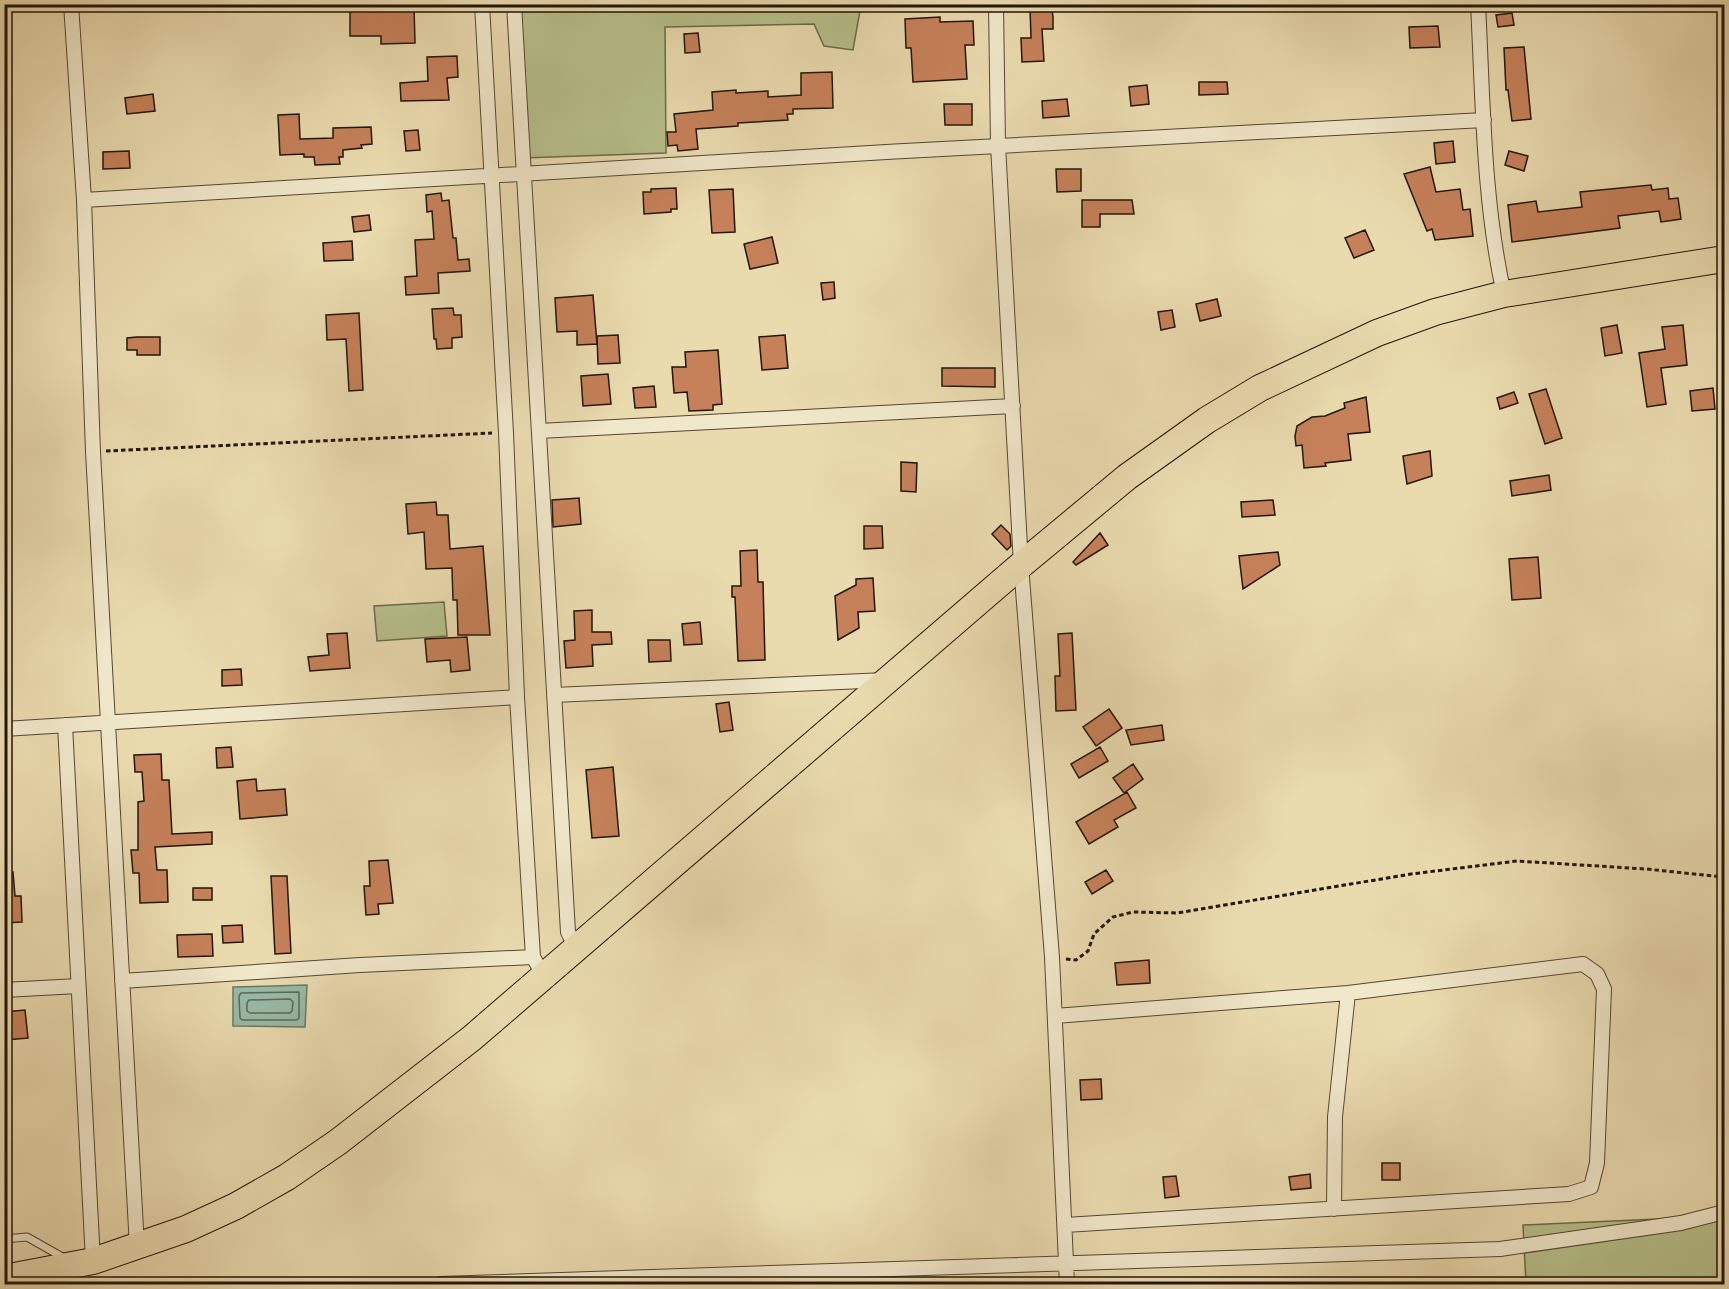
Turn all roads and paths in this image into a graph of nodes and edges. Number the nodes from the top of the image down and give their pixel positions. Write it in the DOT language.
graph roads {
  1 [pos="71,4"];
  2 [pos="482,4"];
  3 [pos="514,4"];
  4 [pos="996,4"];
  5 [pos="1478,4"];
  6 [pos="1484,120"];
  7 [pos="998,145"];
  8 [pos="524,172"];
  9 [pos="491,174"];
  10 [pos="84,200"];
  11 [pos="1725,259"];
  12 [pos="1504,294"];
  13 [pos="1012,406"];
  14 [pos="539,431"];
  15 [pos="506,433"];
  16 [pos="93,452"];
  17 [pos="1021,565"];
  18 [pos="888,680"];
  19 [pos="554,695"];
  20 [pos="517,697"];
  21 [pos="108,723"];
  22 [pos="65,725"];
  23 [pos="4,729"];
  24 [pos="1725,877"];
  25 [pos="576,948"];
  26 [pos="1052,957"];
  27 [pos="538,966"];
  28 [pos="122,981"];
  29 [pos="78,986"];
  30 [pos="4,990"];
  31 [pos="1348,993"];
  32 [pos="1055,1016"];
  33 [pos="1334,1209"];
  34 [pos="1725,1212"];
  35 [pos="1065,1225"];
  36 [pos="4,1239"];
  37 [pos="137,1247"];
  38 [pos="1066,1262"];
  39 [pos="85,1263"];
  40 [pos="4,1278"];
  41 [pos="440,1284"];
  42 [pos="1067,1284"];
  1 -- 10 [label="street"];
  2 -- 9 [label="street"];
  3 -- 8 [label="street"];
  4 -- 7 [label="street"];
  5 -- 6 [label="street"];
  6 -- 7 [label="street"];
  6 -- 12 [label="street"];
  7 -- 8 [label="street"];
  7 -- 13 [label="street"];
  8 -- 9 [label="street"];
  8 -- 14 [label="street"];
  9 -- 10 [label="street"];
  9 -- 15 [label="street"];
  10 -- 16 [label="street"];
  11 -- 12 [label="highway"];
  12 -- 17 [label="highway"];
  13 -- 14 [label="street"];
  13 -- 17 [label="street"];
  14 -- 19 [label="street"];
  15 -- 16 [label="path"];
  15 -- 20 [label="street"];
  16 -- 21 [label="street"];
  17 -- 18 [label="highway"];
  17 -- 26 [label="street"];
  18 -- 19 [label="street"];
  18 -- 25 [label="highway"];
  19 -- 25 [label="street"];
  20 -- 21 [label="street"];
  20 -- 27 [label="street"];
  21 -- 22 [label="street"];
  21 -- 28 [label="street"];
  22 -- 23 [label="street"];
  22 -- 29 [label="street"];
  24 -- 26 [label="path"];
  25 -- 27 [label="highway"];
  26 -- 32 [label="street"];
  27 -- 28 [label="street"];
  27 -- 37 [label="highway"];
  28 -- 37 [label="street"];
  29 -- 30 [label="street"];
  29 -- 39 [label="street"];
  31 -- 32 [label="street"];
  31 -- 33 [label="street"];
  31 -- 33 [label="street"];
  32 -- 35 [label="street"];
  33 -- 35 [label="street"];
  34 -- 38 [label="street"];
  35 -- 38 [label="street"];
  36 -- 39 [label="lane"];
  37 -- 39 [label="highway"];
  38 -- 41 [label="street"];
  38 -- 42 [label="street"];
  39 -- 40 [label="highway"];
}
